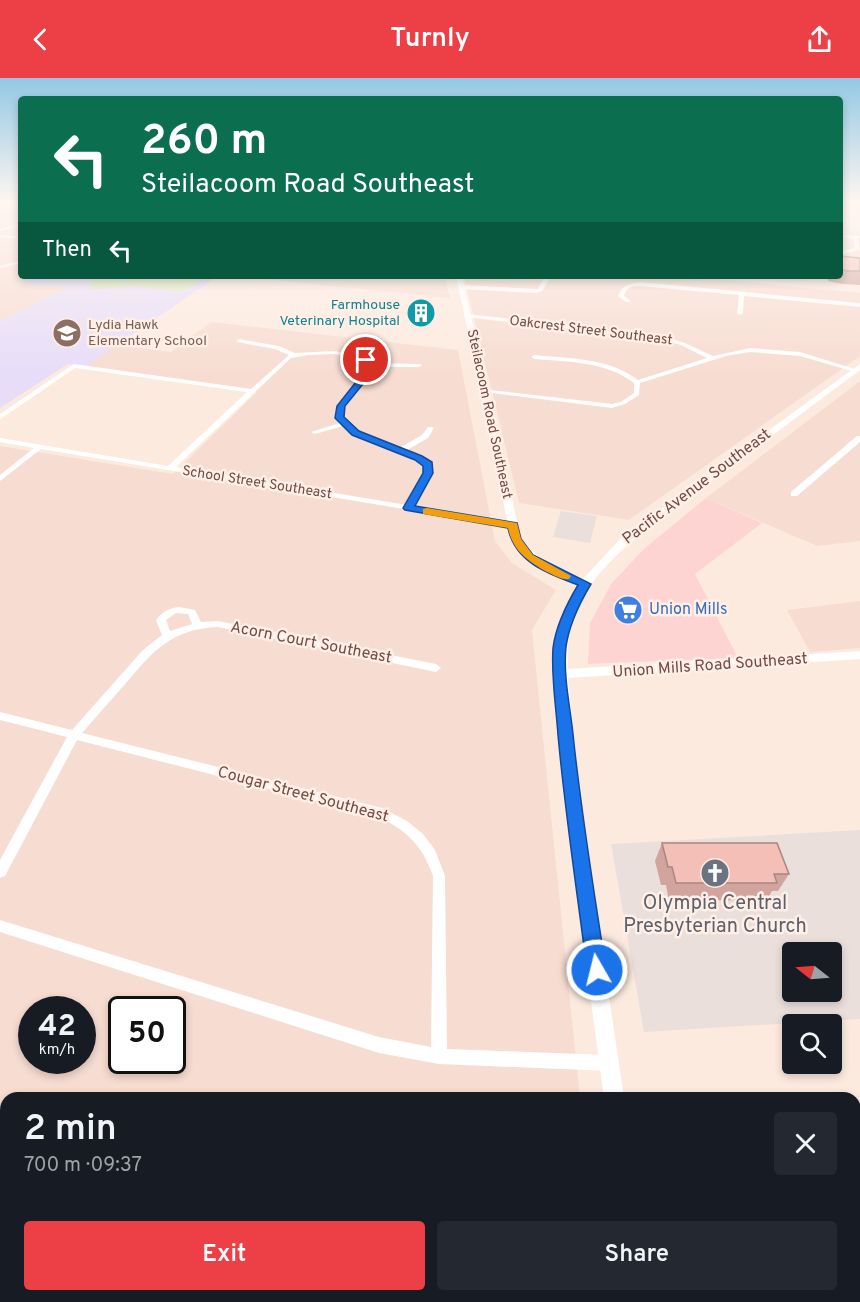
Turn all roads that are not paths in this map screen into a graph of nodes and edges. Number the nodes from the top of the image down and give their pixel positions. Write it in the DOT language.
graph roads {
  1 [pos="18,263"];
  2 [pos="0,267"];
  3 [pos="460,279"];
  4 [pos="546,279"];
  5 [pos="461,287"];
  6 [pos="742,294"];
  7 [pos="628,301"];
  8 [pos="860,305"];
  9 [pos="740,313"];
  10 [pos="467,316"];
  11 [pos="239,341"];
  12 [pos="294,355"];
  13 [pos="534,357"];
  14 [pos="712,358"];
  15 [pos="371,365"];
  16 [pos="419,365"];
  17 [pos="857,368"];
  18 [pos="637,382"];
  19 [pos="484,390"];
  20 [pos="251,391"];
  21 [pos="0,417"];
  22 [pos="344,424"];
  23 [pos="430,428"];
  24 [pos="315,432"];
  25 [pos="860,438"];
  26 [pos="0,440"];
  27 [pos="39,447"];
  28 [pos="400,451"];
  29 [pos="170,468"];
  30 [pos="0,478"];
  31 [pos="794,494"];
  32 [pos="409,508"];
  33 [pos="513,525"];
  34 [pos="585,584"];
  35 [pos="192,626"];
  36 [pos="167,635"];
  37 [pos="860,655"];
  38 [pos="436,668"];
  39 [pos="560,674"];
  40 [pos="0,716"];
  41 [pos="74,735"];
  42 [pos="0,872"];
  43 [pos="0,926"];
  44 [pos="439,1056"];
  45 [pos="610,1063"];
  46 [pos="613,1092"];
  1 -- 2 [label="street"];
  3 -- 5 [label="street, Steilacoom Road Southeast"];
  4 -- 5 [label="street"];
  5 -- 10 [label="street, Steilacoom Road Southeast"];
  6 -- 7 [label="street"];
  6 -- 8 [label="street"];
  6 -- 9 [label="street"];
  10 -- 14 [label="street, Oakcrest Street Southeast"];
  10 -- 19 [label="street, Steilacoom Road Southeast"];
  11 -- 12 [label="street"];
  12 -- 15 [label="street"];
  12 -- 20 [label="street"];
  13 -- 18 [label="street"];
  14 -- 17 [label="street"];
  14 -- 18 [label="street"];
  15 -- 16 [label="street"];
  15 -- 22 [label="street"];
  17 -- 34 [label="street, Pacific Avenue Southeast"];
  18 -- 19 [label="street"];
  19 -- 33 [label="street, Steilacoom Road Southeast"];
  20 -- 21 [label="street"];
  20 -- 29 [label="street"];
  22 -- 24 [label="street"];
  22 -- 28 [label="street"];
  23 -- 28 [label="street"];
  25 -- 31 [label="street"];
  26 -- 27 [label="street, School Street Southeast"];
  27 -- 29 [label="street, School Street Southeast"];
  27 -- 30 [label="street"];
  28 -- 32 [label="street"];
  29 -- 32 [label="street, School Street Southeast"];
  32 -- 33 [label="street, School Street Southeast"];
  33 -- 34 [label="street, Steilacoom Road Southeast"];
  34 -- 39 [label="street, Pacific Avenue Southeast"];
  35 -- 36 [label="street"];
  35 -- 36 [label="street"];
  35 -- 38 [label="street, Acorn Court Southeast"];
  36 -- 41 [label="street"];
  37 -- 39 [label="street, Union Mills Road Southeast"];
  39 -- 45 [label="street, Pacific Avenue Southeast"];
  40 -- 41 [label="street, Cougar Street Southeast"];
  41 -- 42 [label="street"];
  41 -- 44 [label="street, Cougar Street Southeast"];
  43 -- 44 [label="street"];
  44 -- 45 [label="street"];
  45 -- 46 [label="street, Pacific Avenue Southeast"];
}
